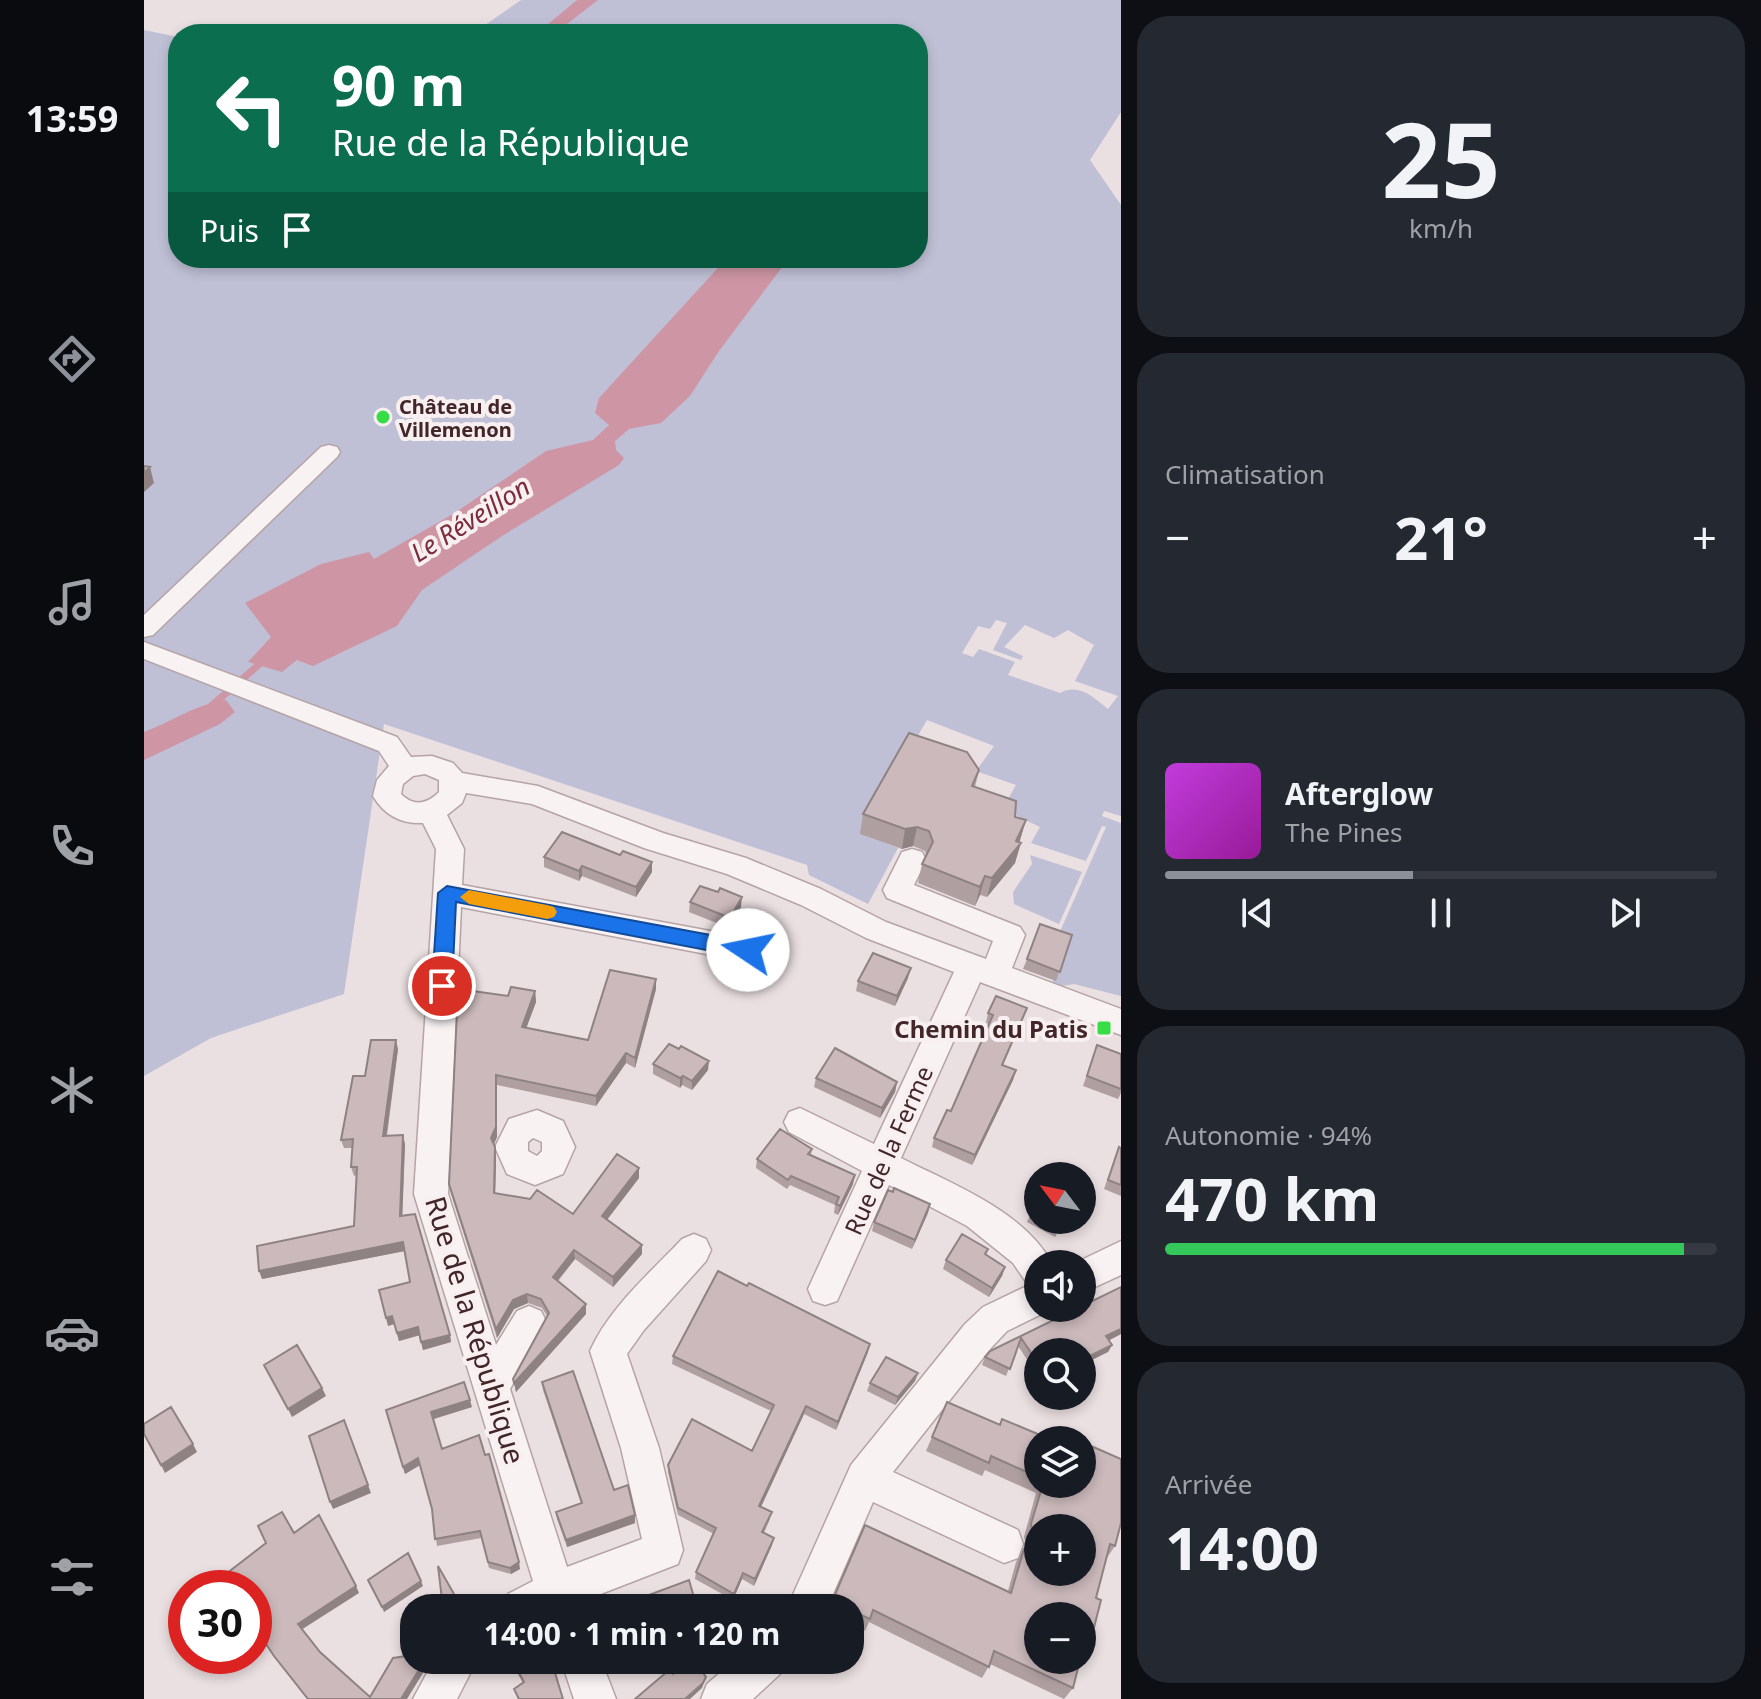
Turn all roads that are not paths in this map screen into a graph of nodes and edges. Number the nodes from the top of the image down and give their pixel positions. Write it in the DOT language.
graph roads {
  1 [pos="329,452"];
  2 [pos="144,629"];
  3 [pos="144,650"];
  4 [pos="405,768"];
  5 [pos="454,782"];
  6 [pos="431,812"];
  7 [pos="912,860"];
  8 [pos="447,893"];
  9 [pos="748,950"];
  10 [pos="982,972"];
  11 [pos="1121,1022"];
  12 [pos="800,1122"];
  13 [pos="882,1165"];
  14 [pos="694,1250"];
  15 [pos="1024,1251"];
  16 [pos="1121,1257"];
  17 [pos="1096,1270"];
  18 [pos="825,1289"];
  19 [pos="1024,1305"];
  20 [pos="529,1323"];
  21 [pos="492,1385"];
  22 [pos="864,1478"];
  23 [pos="1004,1544"];
  24 [pos="545,1594"];
  25 [pos="565,1594"];
  26 [pos="813,1594"];
  27 [pos="449,1674"];
  28 [pos="586,1674"];
  29 [pos="750,1674"];
  30 [pos="434,1699"];
  31 [pos="595,1699"];
  32 [pos="722,1699"];
  1 -- 2 [label="street"];
  3 -- 4 [label="street"];
  4 -- 5 [label="street"];
  4 -- 6 [label="street"];
  5 -- 6 [label="street"];
  5 -- 10 [label="street"];
  6 -- 8 [label="street, Rue de la République"];
  7 -- 10 [label="street, Rue de la Ferme"];
  8 -- 9 [label="street"];
  8 -- 21 [label="street, Rue de la République"];
  10 -- 11 [label="street"];
  10 -- 13 [label="street, Rue de la Ferme"];
  12 -- 13 [label="street"];
  13 -- 15 [label="street"];
  13 -- 18 [label="street, Rue de la Ferme"];
  14 -- 25 [label="street"];
  16 -- 17 [label="street"];
  19 -- 22 [label="street"];
  20 -- 21 [label="street"];
  21 -- 24 [label="street, Rue de la République"];
  22 -- 23 [label="street"];
  22 -- 26 [label="street"];
  27 -- 30 [label="street"];
  28 -- 31 [label="street"];
  29 -- 32 [label="street"];
}
